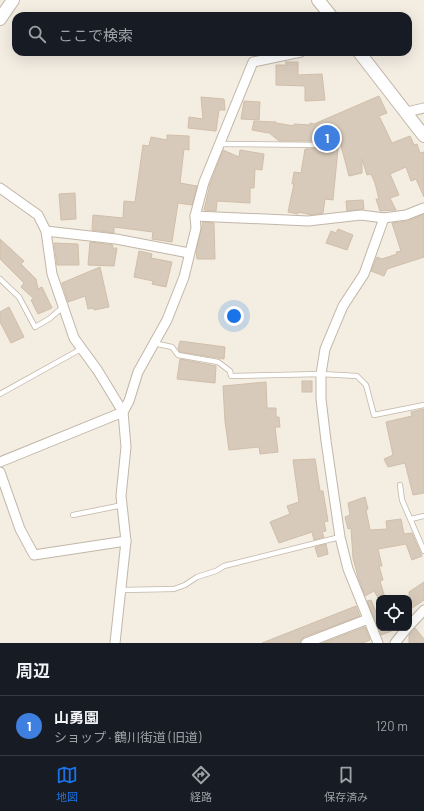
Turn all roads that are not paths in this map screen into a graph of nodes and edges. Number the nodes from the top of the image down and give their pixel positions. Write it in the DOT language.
graph roads {
  1 [pos="13,0"];
  2 [pos="318,0"];
  3 [pos="328,12"];
  4 [pos="0,19"];
  5 [pos="281,56"];
  6 [pos="363,56"];
  7 [pos="424,108"];
  8 [pos="407,112"];
  9 [pos="424,136"];
  10 [pos="329,139"];
  11 [pos="218,144"];
  12 [pos="0,188"];
  13 [pos="424,208"];
  14 [pos="195,216"];
  15 [pos="384,218"];
  16 [pos="46,231"];
  17 [pos="189,253"];
  18 [pos="0,280"];
  19 [pos="63,307"];
  20 [pos="154,343"];
  21 [pos="81,348"];
  22 [pos="321,374"];
  23 [pos="0,394"];
  24 [pos="424,405"];
  25 [pos="123,412"];
  26 [pos="0,462"];
  27 [pos="0,472"];
  28 [pos="400,485"];
  29 [pos="122,505"];
  30 [pos="73,515"];
  31 [pos="424,516"];
  32 [pos="411,519"];
  33 [pos="340,537"];
  34 [pos="126,541"];
  35 [pos="424,551"];
  36 [pos="121,590"];
  37 [pos="424,610"];
  38 [pos="368,619"];
  39 [pos="412,623"];
  40 [pos="405,631"];
  41 [pos="115,643"];
  42 [pos="306,643"];
  43 [pos="378,643"];
  44 [pos="395,643"];
  1 -- 4 [label="street"];
  2 -- 3 [label="street"];
  5 -- 11 [label="street"];
  6 -- 8 [label="street"];
  7 -- 8 [label="street"];
  8 -- 9 [label="street"];
  10 -- 11 [label="lane"];
  11 -- 14 [label="street"];
  12 -- 16 [label="street"];
  13 -- 15 [label="street"];
  14 -- 15 [label="street"];
  14 -- 17 [label="street"];
  15 -- 22 [label="street"];
  16 -- 17 [label="street"];
  16 -- 19 [label="street"];
  17 -- 20 [label="street"];
  18 -- 19 [label="lane"];
  19 -- 21 [label="street"];
  20 -- 22 [label="lane"];
  20 -- 25 [label="street"];
  21 -- 23 [label="lane"];
  21 -- 25 [label="street"];
  22 -- 24 [label="lane"];
  22 -- 33 [label="street"];
  25 -- 26 [label="street"];
  25 -- 29 [label="street"];
  27 -- 34 [label="street"];
  28 -- 32 [label="lane"];
  29 -- 30 [label="lane"];
  29 -- 34 [label="street"];
  31 -- 32 [label="lane"];
  32 -- 35 [label="lane"];
  33 -- 36 [label="lane"];
  33 -- 38 [label="street"];
  34 -- 36 [label="street"];
  36 -- 41 [label="street"];
  37 -- 39 [label="street"];
  38 -- 42 [label="street"];
  38 -- 43 [label="street"];
  40 -- 44 [label="street"];
}
